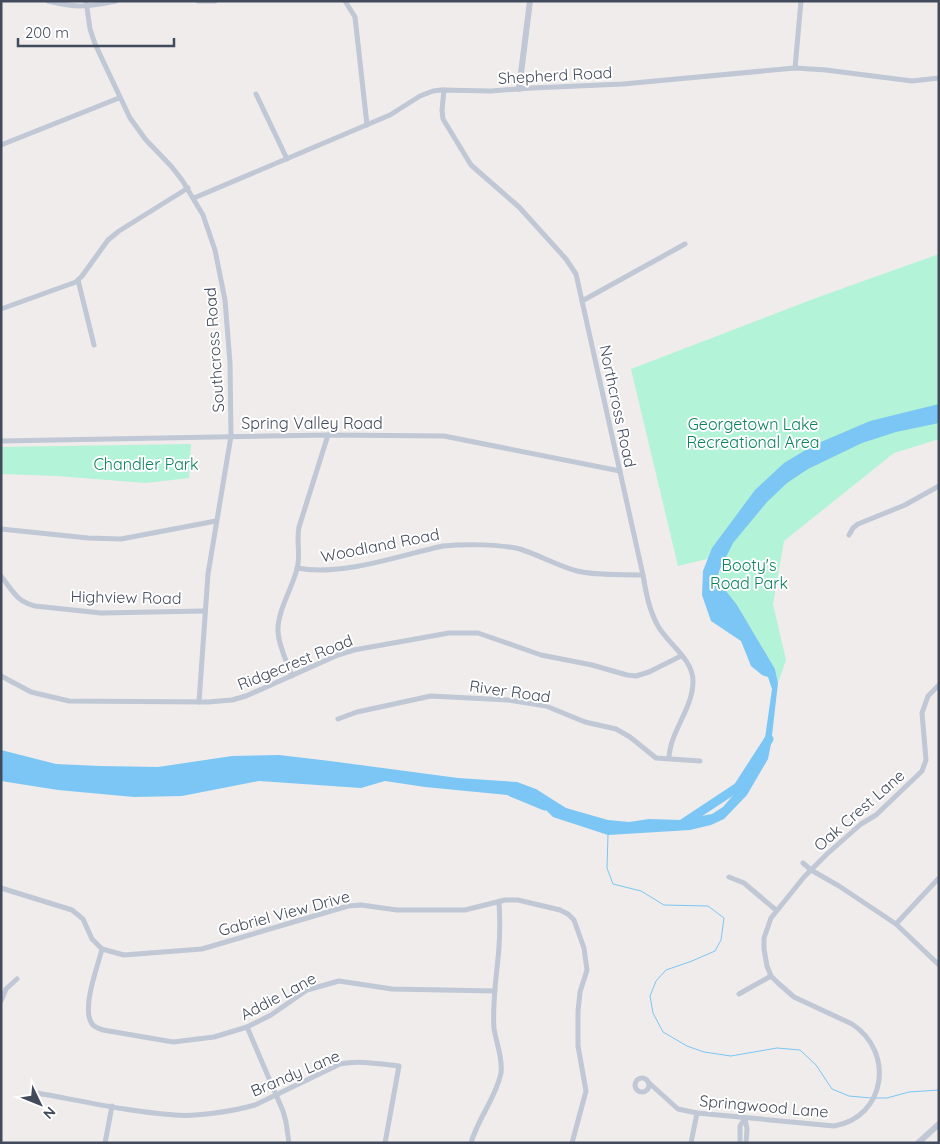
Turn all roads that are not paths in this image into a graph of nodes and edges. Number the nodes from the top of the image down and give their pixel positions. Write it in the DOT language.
graph roads {
  1 [pos="48,1"];
  2 [pos="116,1"];
  3 [pos="198,1"];
  4 [pos="215,1"];
  5 [pos="345,1"];
  6 [pos="530,1"];
  7 [pos="801,1"];
  8 [pos="86,4"];
  9 [pos="795,68"];
  10 [pos="939,78"];
  11 [pos="444,90"];
  12 [pos="519,90"];
  13 [pos="256,94"];
  14 [pos="119,98"];
  15 [pos="367,125"];
  16 [pos="1,145"];
  17 [pos="287,159"];
  18 [pos="188,188"];
  19 [pos="194,198"];
  20 [pos="685,244"];
  21 [pos="78,280"];
  22 [pos="582,302"];
  23 [pos="1,309"];
  24 [pos="94,345"];
  25 [pos="328,435"];
  26 [pos="230,436"];
  27 [pos="1,441"];
  28 [pos="620,471"];
  29 [pos="939,486"];
  30 [pos="216,520"];
  31 [pos="1,529"];
  32 [pos="849,535"];
  33 [pos="298,568"];
  34 [pos="643,574"];
  35 [pos="1,576"];
  36 [pos="204,611"];
  37 [pos="681,656"];
  38 [pos="1,676"];
  39 [pos="292,676"];
  40 [pos="939,685"];
  41 [pos="199,702"];
  42 [pos="338,719"];
  43 [pos="669,758"];
  44 [pos="700,761"];
  45 [pos="803,863"];
  46 [pos="811,870"];
  47 [pos="729,877"];
  48 [pos="939,878"];
  49 [pos="1,888"];
  50 [pos="499,902"];
  51 [pos="776,910"];
  52 [pos="896,924"];
  53 [pos="102,949"];
  54 [pos="939,965"];
  55 [pos="771,976"];
  56 [pos="17,979"];
  57 [pos="495,991"];
  58 [pos="739,994"];
  59 [pos="1,1001"];
  60 [pos="247,1028"];
  61 [pos="648,1082"];
  62 [pos="37,1093"];
  63 [pos="276,1094"];
  64 [pos="112,1106"];
  65 [pos="697,1113"];
  66 [pos="745,1118"];
  67 [pos="939,1124"];
  68 [pos="106,1143"];
  69 [pos="289,1143"];
  70 [pos="385,1143"];
  71 [pos="471,1143"];
  72 [pos="572,1143"];
  73 [pos="691,1143"];
  74 [pos="740,1143"];
  75 [pos="746,1143"];
  76 [pos="918,1143"];
  1 -- 8 [label="street"];
  2 -- 8 [label="street"];
  3 -- 4 [label="street"];
  5 -- 15 [label="street"];
  6 -- 12 [label="street"];
  7 -- 9 [label="street"];
  8 -- 14 [label="street, Southcross Road"];
  9 -- 10 [label="street, Shepherd Road"];
  9 -- 12 [label="street, Shepherd Road"];
  11 -- 12 [label="street, Shepherd Road"];
  11 -- 15 [label="street, Shepherd Road"];
  11 -- 22 [label="street, Northcross Road"];
  13 -- 17 [label="street"];
  14 -- 16 [label="street"];
  14 -- 18 [label="street, Southcross Road"];
  15 -- 17 [label="street, Shepherd Road"];
  17 -- 19 [label="street, Shepherd Road"];
  18 -- 19 [label="street, Southcross Road"];
  18 -- 21 [label="street"];
  19 -- 26 [label="street, Southcross Road"];
  20 -- 22 [label="street"];
  21 -- 23 [label="street"];
  21 -- 24 [label="street"];
  22 -- 28 [label="street, Northcross Road"];
  25 -- 26 [label="street, Spring Valley Road"];
  25 -- 28 [label="street, Spring Valley Road"];
  25 -- 33 [label="street"];
  26 -- 27 [label="street, Spring Valley Road"];
  26 -- 30 [label="street, Southcross Road"];
  28 -- 34 [label="street, Northcross Road"];
  29 -- 32 [label="street"];
  30 -- 31 [label="street"];
  30 -- 36 [label="street, Southcross Road"];
  33 -- 34 [label="street, Woodland Road"];
  33 -- 39 [label="street"];
  34 -- 37 [label="street, Northcross Road"];
  35 -- 36 [label="street, Highview Road"];
  36 -- 41 [label="street, Southcross Road"];
  37 -- 39 [label="street, Ridgecrest Road"];
  37 -- 43 [label="street, Northcross Road"];
  38 -- 41 [label="street, Ridgecrest Road"];
  39 -- 41 [label="street, Ridgecrest Road"];
  40 -- 46 [label="street, Oak Crest Lane"];
  42 -- 43 [label="street, River Road"];
  43 -- 44 [label="street, River Road"];
  45 -- 46 [label="street, Oak Crest Lane"];
  46 -- 51 [label="street"];
  46 -- 52 [label="street, Oak Crest Lane"];
  47 -- 51 [label="street"];
  48 -- 52 [label="street"];
  49 -- 53 [label="street"];
  50 -- 53 [label="street, Gabriel View Drive"];
  50 -- 57 [label="street"];
  50 -- 72 [label="street, Gabriel View Drive"];
  51 -- 55 [label="street"];
  52 -- 54 [label="street, Oak Crest Lane"];
  53 -- 60 [label="street, Addie Lane"];
  55 -- 58 [label="street"];
  55 -- 66 [label="street, Springwood Lane"];
  56 -- 59 [label="street"];
  57 -- 60 [label="street, Addie Lane"];
  57 -- 71 [label="street"];
  60 -- 63 [label="street"];
  61 -- 65 [label="street, Springwood Lane"];
  62 -- 64 [label="street, Brandy Lane"];
  63 -- 64 [label="street, Brandy Lane"];
  63 -- 69 [label="street"];
  63 -- 70 [label="street, Brandy Lane"];
  64 -- 68 [label="street"];
  65 -- 66 [label="street, Springwood Lane"];
  65 -- 73 [label="street"];
  66 -- 74 [label="street"];
  66 -- 75 [label="street"];
  67 -- 76 [label="street"];
}
